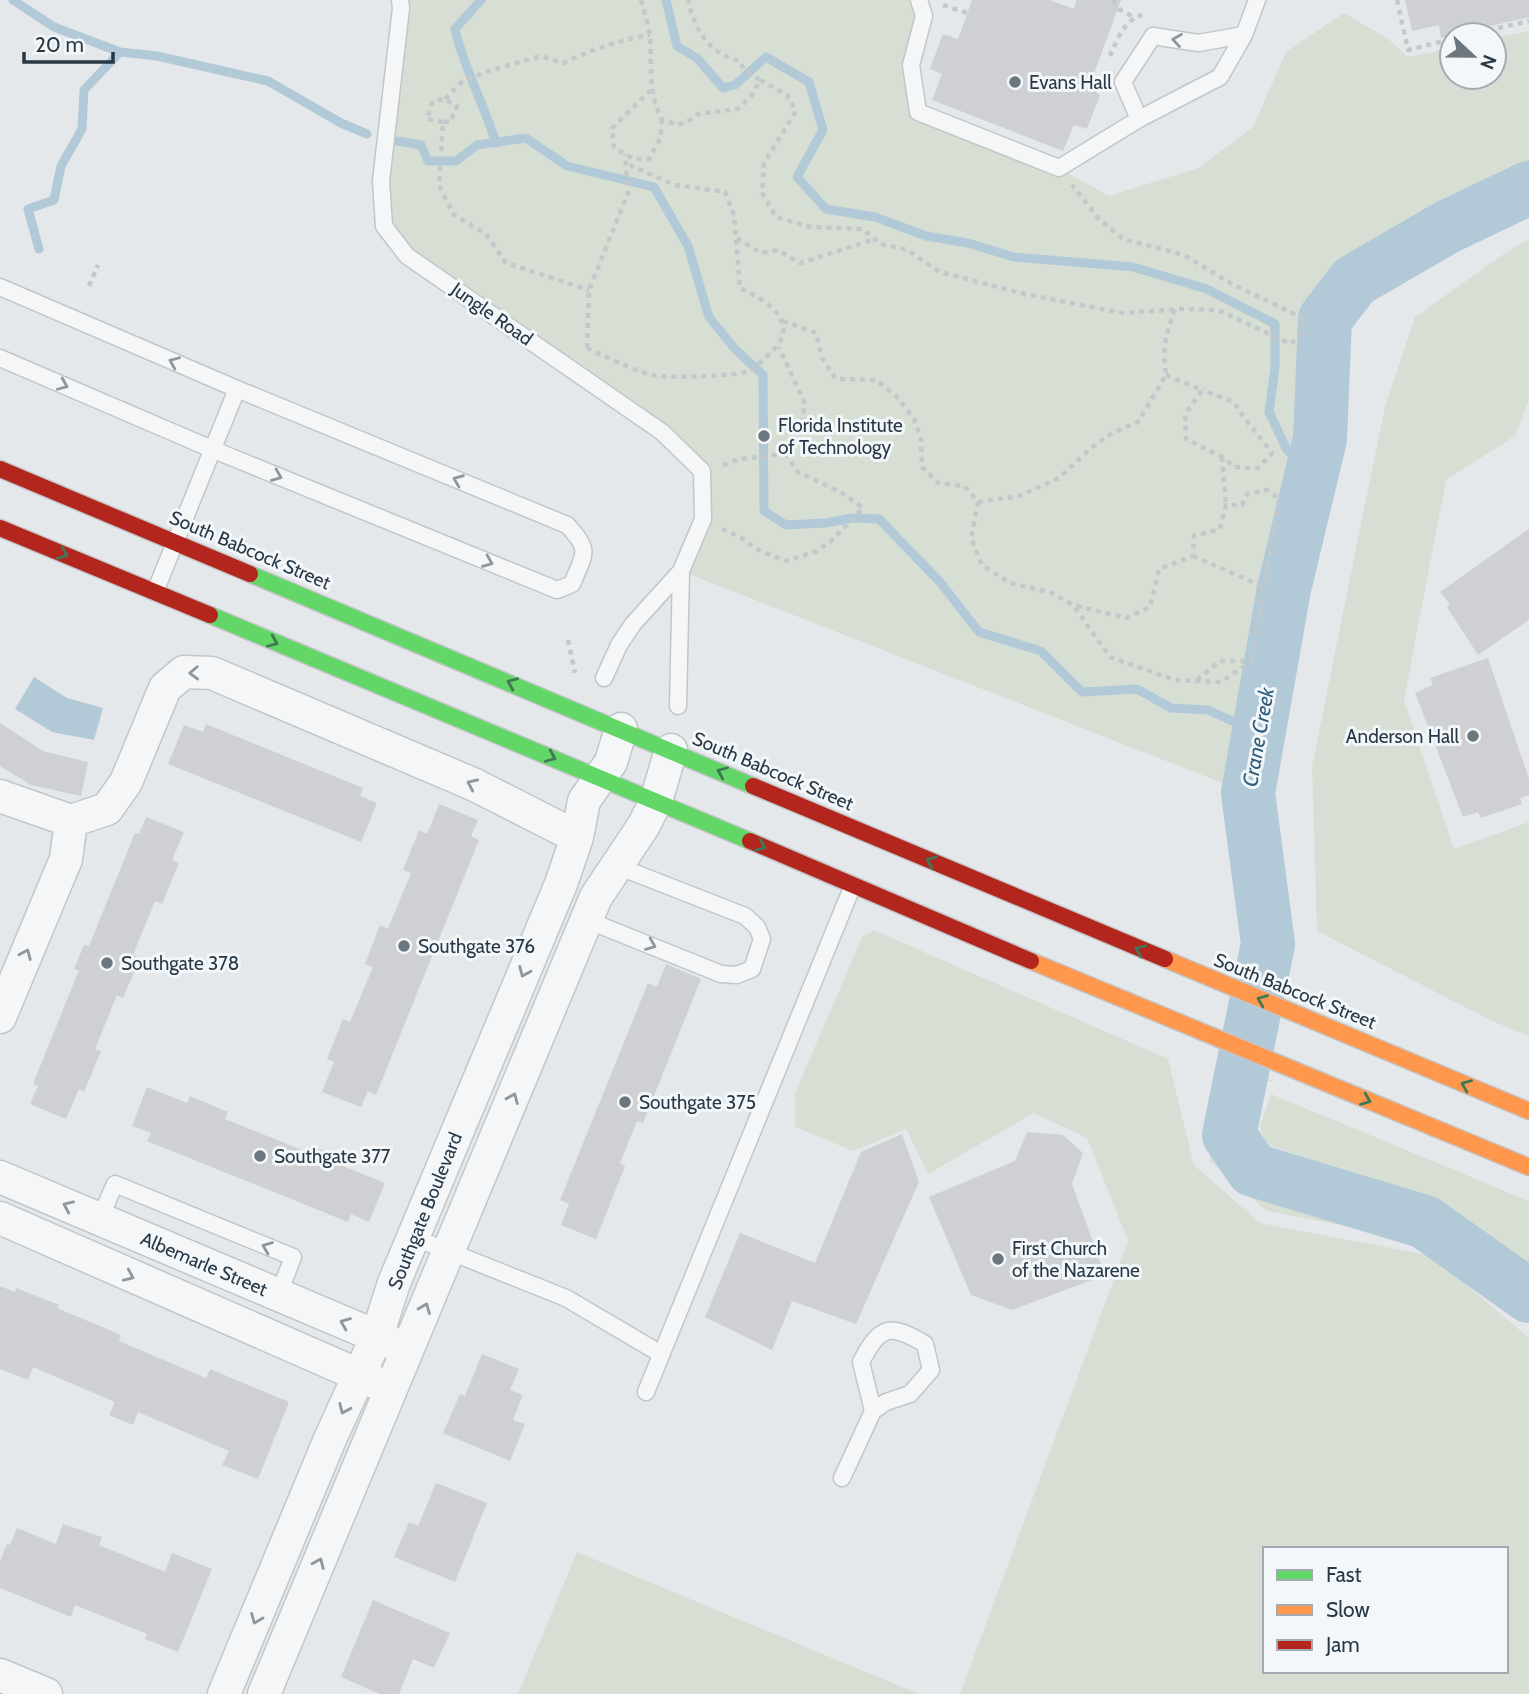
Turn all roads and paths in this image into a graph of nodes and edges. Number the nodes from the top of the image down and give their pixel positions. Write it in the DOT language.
graph roads {
  1 [pos="400,0"];
  2 [pos="641,0"];
  3 [pos="688,0"];
  4 [pos="1113,0"];
  5 [pos="1257,0"];
  6 [pos="1397,0"];
  7 [pos="927,1"];
  8 [pos="967,13"];
  9 [pos="1133,17"];
  10 [pos="1529,21"];
  11 [pos="1508,26"];
  12 [pos="1244,34"];
  13 [pos="650,36"];
  14 [pos="1438,42"];
  15 [pos="758,78"];
  16 [pos="652,89"];
  17 [pos="445,99"];
  18 [pos="1139,119"];
  19 [pos="662,120"];
  20 [pos="443,122"];
  21 [pos="625,154"];
  22 [pos="625,163"];
  23 [pos="1059,168"];
  24 [pos="736,237"];
  25 [pos="875,239"];
  26 [pos="98,265"];
  27 [pos="89,286"];
  28 [pos="0,287"];
  29 [pos="589,290"];
  30 [pos="1175,309"];
  31 [pos="783,321"];
  32 [pos="779,347"];
  33 [pos="587,348"];
  34 [pos="0,358"];
  35 [pos="1166,375"];
  36 [pos="587,380"];
  37 [pos="237,389"];
  38 [pos="1202,390"];
  39 [pos="214,450"];
  40 [pos="784,454"];
  41 [pos="1222,457"];
  42 [pos="745,459"];
  43 [pos="0,469"];
  44 [pos="978,502"];
  45 [pos="1226,505"];
  46 [pos="703,519"];
  47 [pos="0,528"];
  48 [pos="176,542"];
  49 [pos="1193,556"];
  50 [pos="681,571"];
  51 [pos="1264,587"];
  52 [pos="155,592"];
  53 [pos="1073,605"];
  54 [pos="568,640"];
  55 [pos="1252,661"];
  56 [pos="575,674"];
  57 [pos="604,678"];
  58 [pos="1196,681"];
  59 [pos="678,706"];
  60 [pos="621,729"];
  61 [pos="671,750"];
  62 [pos="601,778"];
  63 [pos="0,796"];
  64 [pos="656,801"];
  65 [pos="71,821"];
  66 [pos="577,837"];
  67 [pos="617,866"];
  68 [pos="853,885"];
  69 [pos="587,920"];
  70 [pos="0,1017"];
  71 [pos="1529,1111"];
  72 [pos="1529,1167"];
  73 [pos="0,1177"];
  74 [pos="0,1218"];
  75 [pos="99,1220"];
  76 [pos="413,1237"];
  77 [pos="448,1252"];
  78 [pos="85,1256"];
  79 [pos="278,1296"];
  80 [pos="263,1331"];
  81 [pos="377,1336"];
  82 [pos="408,1349"];
  83 [pos="661,1354"];
  84 [pos="359,1375"];
  85 [pos="391,1389"];
  86 [pos="646,1392"];
  87 [pos="873,1411"];
  88 [pos="842,1478"];
  89 [pos="0,1675"];
  90 [pos="46,1694"];
  91 [pos="225,1694"];
  92 [pos="264,1694"];
  1 -- 36 [label="lane, Jungle Road"];
  2 -- 13 [label="path"];
  3 -- 15 [label="path"];
  4 -- 9 [label="path"];
  5 -- 12 [label="lane"];
  6 -- 14 [label="path"];
  7 -- 8 [label="path"];
  7 -- 23 [label="lane"];
  10 -- 11 [label="path"];
  12 -- 18 [label="lane"];
  12 -- 18 [label="lane, one-way"];
  13 -- 16 [label="path"];
  13 -- 17 [label="path"];
  15 -- 19 [label="path"];
  15 -- 25 [label="path"];
  16 -- 19 [label="path"];
  16 -- 21 [label="path"];
  17 -- 20 [label="path"];
  17 -- 20 [label="path"];
  18 -- 23 [label="lane"];
  19 -- 21 [label="path"];
  20 -- 29 [label="path"];
  21 -- 22 [label="path"];
  22 -- 24 [label="path"];
  22 -- 29 [label="path"];
  23 -- 30 [label="path"];
  24 -- 25 [label="path"];
  24 -- 31 [label="path"];
  25 -- 30 [label="path"];
  26 -- 27 [label="path"];
  37 -- 28 [label="lane, one-way"];
  29 -- 33 [label="path"];
  30 -- 35 [label="path"];
  31 -- 32 [label="path"];
  31 -- 44 [label="path"];
  32 -- 33 [label="path"];
  32 -- 40 [label="path"];
  33 -- 36 [label="path"];
  34 -- 39 [label="lane, one-way"];
  35 -- 38 [label="path"];
  35 -- 44 [label="path"];
  36 -- 46 [label="lane, Jungle Road"];
  37 -- 39 [label="lane"];
  39 -- 37 [label="lane, one-way"];
  38 -- 41 [label="path"];
  38 -- 41 [label="path"];
  39 -- 48 [label="lane"];
  40 -- 42 [label="path"];
  40 -- 46 [label="path"];
  41 -- 45 [label="path"];
  43 -- 48 [label="main road, South Babcock Street"];
  44 -- 53 [label="path"];
  45 -- 49 [label="path"];
  45 -- 51 [label="path"];
  46 -- 50 [label="lane, Jungle Road"];
  47 -- 52 [label="main road, one-way"];
  48 -- 52 [label="lane"];
  60 -- 48 [label="main road, South Babcock Street, one-way"];
  49 -- 51 [label="path"];
  49 -- 53 [label="path"];
  50 -- 57 [label="lane"];
  50 -- 59 [label="lane"];
  51 -- 55 [label="path"];
  52 -- 62 [label="main road, one-way"];
  53 -- 58 [label="path"];
  54 -- 56 [label="path"];
  55 -- 58 [label="path"];
  55 -- 58 [label="path"];
  60 -- 61 [label="main road, South Babcock Street"];
  60 -- 62 [label="street, Southgate Boulevard"];
  61 -- 64 [label="street, Southgate Boulevard"];
  71 -- 61 [label="main road, South Babcock Street, one-way"];
  62 -- 64 [label="main road"];
  62 -- 66 [label="street, Southgate Boulevard"];
  63 -- 65 [label="street"];
  64 -- 67 [label="street, Southgate Boulevard"];
  64 -- 68 [label="main road, one-way"];
  66 -- 65 [label="street, one-way"];
  70 -- 65 [label="street, one-way"];
  66 -- 76 [label="street, Southgate Boulevard, one-way"];
  67 -- 69 [label="street, Southgate Boulevard"];
  69 -- 67 [label="lane, one-way"];
  68 -- 72 [label="main road, one-way"];
  68 -- 83 [label="lane"];
  77 -- 69 [label="street, Southgate Boulevard, one-way"];
  75 -- 73 [label="street, Albemarle Street, one-way"];
  74 -- 78 [label="street, Albemarle Street"];
  75 -- 78 [label="street"];
  79 -- 75 [label="street, Albemarle Street, one-way"];
  76 -- 77 [label="lane"];
  76 -- 81 [label="street, Southgate Boulevard"];
  82 -- 77 [label="street, Southgate Boulevard, one-way"];
  77 -- 83 [label="lane"];
  78 -- 80 [label="street, Albemarle Street, one-way"];
  79 -- 80 [label="street"];
  81 -- 79 [label="street, Albemarle Street, one-way"];
  80 -- 84 [label="street, Albemarle Street"];
  81 -- 82 [label="street, Albemarle Street"];
  81 -- 84 [label="street, Southgate Boulevard"];
  82 -- 85 [label="street, Southgate Boulevard"];
  83 -- 86 [label="lane"];
  84 -- 85 [label="street, Albemarle Street"];
  84 -- 91 [label="street, Southgate Boulevard, one-way"];
  92 -- 85 [label="street, Southgate Boulevard, one-way"];
  87 -- 87 [label="lane"];
  87 -- 88 [label="lane"];
  89 -- 90 [label="street"];
}
